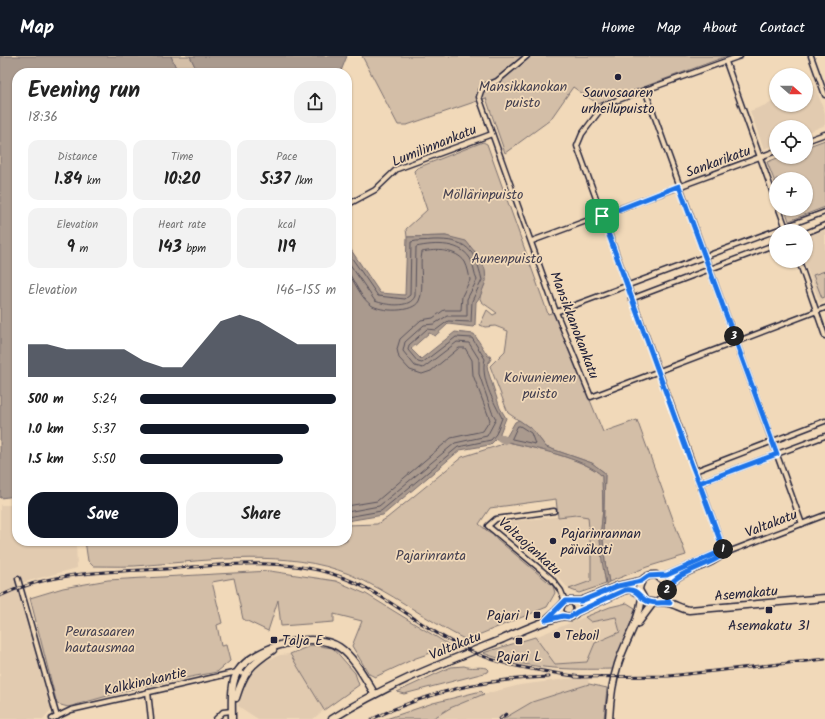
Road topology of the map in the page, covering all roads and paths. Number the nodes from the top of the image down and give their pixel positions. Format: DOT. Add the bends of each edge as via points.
graph roads {
  1 [pos="527,56"];
  2 [pos="740,56"];
  3 [pos="811,56"];
  4 [pos="726,62"];
  5 [pos="645,90"];
  6 [pos="825,95"];
  7 [pos="492,134"];
  8 [pos="825,134"];
  9 [pos="813,138"];
  10 [pos="769,154"];
  11 [pos="760,157"];
  12 [pos="769,182"];
  13 [pos="679,186"];
  14 [pos="352,202"];
  15 [pos="825,212"];
  16 [pos="602,216"];
  17 [pos="797,224"];
  18 [pos="825,225"];
  19 [pos="813,230"];
  20 [pos="769,235"];
  21 [pos="532,241"];
  22 [pos="769,247"];
  23 [pos="705,257"];
  24 [pos="801,268"];
  25 [pos="710,270"];
  26 [pos="627,286"];
  27 [pos="631,299"];
  28 [pos="825,308"];
  29 [pos="556,312"];
  30 [pos="816,312"];
  31 [pos="825,336"];
  32 [pos="736,342"];
  33 [pos="658,372"];
  34 [pos="825,421"];
  35 [pos="825,436"];
  36 [pos="772,442"];
  37 [pos="777,454"];
  38 [pos="694,471"];
  39 [pos="699,483"];
  40 [pos="554,511"];
  41 [pos="825,515"];
  42 [pos="802,524"];
  43 [pos="725,553"];
  44 [pos="660,576"];
  45 [pos="18,579"];
  46 [pos="641,581"];
  47 [pos="666,592"];
  48 [pos="641,596"];
  49 [pos="825,598"];
  50 [pos="565,601"];
  51 [pos="574,602"];
  52 [pos="656,602"];
  53 [pos="670,603"];
  54 [pos="561,606"];
  55 [pos="577,612"];
  56 [pos="563,616"];
  57 [pos="546,620"];
  58 [pos="633,630"];
  59 [pos="278,647"];
  60 [pos="237,672"];
  61 [pos="244,674"];
  62 [pos="148,692"];
  63 [pos="374,693"];
  64 [pos="232,711"];
  65 [pos="55,718"];
  66 [pos="152,719"];
  67 [pos="216,719"];
  68 [pos="232,719"];
  69 [pos="332,719"];
  70 [pos="609,719"];
  1 -- 7 [label="street, Mansikkanokankatu" via="506,75 485,86 481,91 480,97"];
  2 -- 4 [label="street"];
  3 -- 6 [label="street"];
  4 -- 5 [label="street"];
  4 -- 11 [label="street"];
  5 -- 13 [label="street"];
  5 -- 16 [label="street" via="604,105 582,134 577,146"];
  7 -- 14 [label="street, Lumilinnankatu" via="398,169 375,190"];
  7 -- 21 [label="street, Mansikkanokankatu"];
  8 -- 9 [label="street"];
  10 -- 11 [label="street, Sankarikatu"];
  11 -- 12 [label="street"];
  11 -- 13 [label="street, Sankarikatu"];
  13 -- 16 [label="street, Sankarikatu"];
  13 -- 23 [label="street"];
  15 -- 17 [label="street"];
  16 -- 21 [label="street, Sankarikatu"];
  16 -- 26 [label="street"];
  18 -- 19 [label="street"];
  20 -- 23 [label="street"];
  21 -- 29 [label="street, Mansikkanokankatu"];
  22 -- 25 [label="street"];
  23 -- 25 [label="street"];
  23 -- 26 [label="street"];
  24 -- 30 [label="street"];
  25 -- 27 [label="street"];
  25 -- 32 [label="street"];
  26 -- 27 [label="street"];
  26 -- 29 [label="street"];
  27 -- 33 [label="street"];
  28 -- 30 [label="street"];
  29 -- 33 [label="street, Mansikkanokankatu" via="591,397"];
  30 -- 31 [label="street"];
  30 -- 32 [label="street"];
  32 -- 33 [label="street"];
  32 -- 36 [label="street"];
  33 -- 38 [label="street"];
  34 -- 36 [label="street"];
  35 -- 37 [label="street"];
  36 -- 37 [label="street"];
  36 -- 38 [label="street"];
  37 -- 39 [label="street"];
  37 -- 42 [label="street"];
  38 -- 39 [label="street"];
  39 -- 43 [label="street"];
  40 -- 50 [label="street, Valtaojankatu" via="496,519 488,526 551,578 561,590"];
  41 -- 42 [label="street, Valtakatu"];
  42 -- 43 [label="street, Valtakatu"];
  43 -- 44 [label="street, Valtakatu" via="717,553"];
  43 -- 47 [label="street, Valtakatu" via="719,559 674,580"];
  44 -- 46 [label="main road" via="648,576"];
  44 -- 47 [label="main road" via="665,582"];
  45 -- 65 [label="street"];
  46 -- 48 [label="main road"];
  46 -- 51 [label="main road" via="618,586 597,596"];
  47 -- 52 [label="main road"];
  47 -- 53 [label="main road"];
  48 -- 52 [label="main road"];
  48 -- 55 [label="main road" via="631,589 625,590"];
  48 -- 58 [label="main road"];
  49 -- 53 [label="main road, Asemakatu" via="689,610"];
  50 -- 51 [label="main road"];
  50 -- 54 [label="main road"];
  51 -- 55 [label="main road"];
  52 -- 53 [label="main road, Asemakatu"];
  52 -- 58 [label="main road"];
  54 -- 56 [label="main road"];
  54 -- 57 [label="main road, Valtakatu"];
  55 -- 56 [label="main road" via="570,617"];
  56 -- 57 [label="main road, Valtakatu"];
  57 -- 63 [label="main road, Valtakatu"];
  58 -- 70 [label="main road" via="613,679"];
  59 -- 60 [label="main road" via="254,656"];
  59 -- 61 [label="main road" via="255,662"];
  59 -- 63 [label="main road" via="303,640 323,640 332,643 345,652"];
  60 -- 61 [label="street, Kalkkinokantie"];
  60 -- 62 [label="street, Kalkkinokantie"];
  60 -- 64 [label="main road"];
  61 -- 64 [label="main road"];
  62 -- 65 [label="street, Kalkkinokantie" via="71,710"];
  62 -- 66 [label="street"];
  63 -- 69 [label="main road, Valtakatu"];
  64 -- 67 [label="street" via="224,712"];
  64 -- 68 [label="main road"];
}
